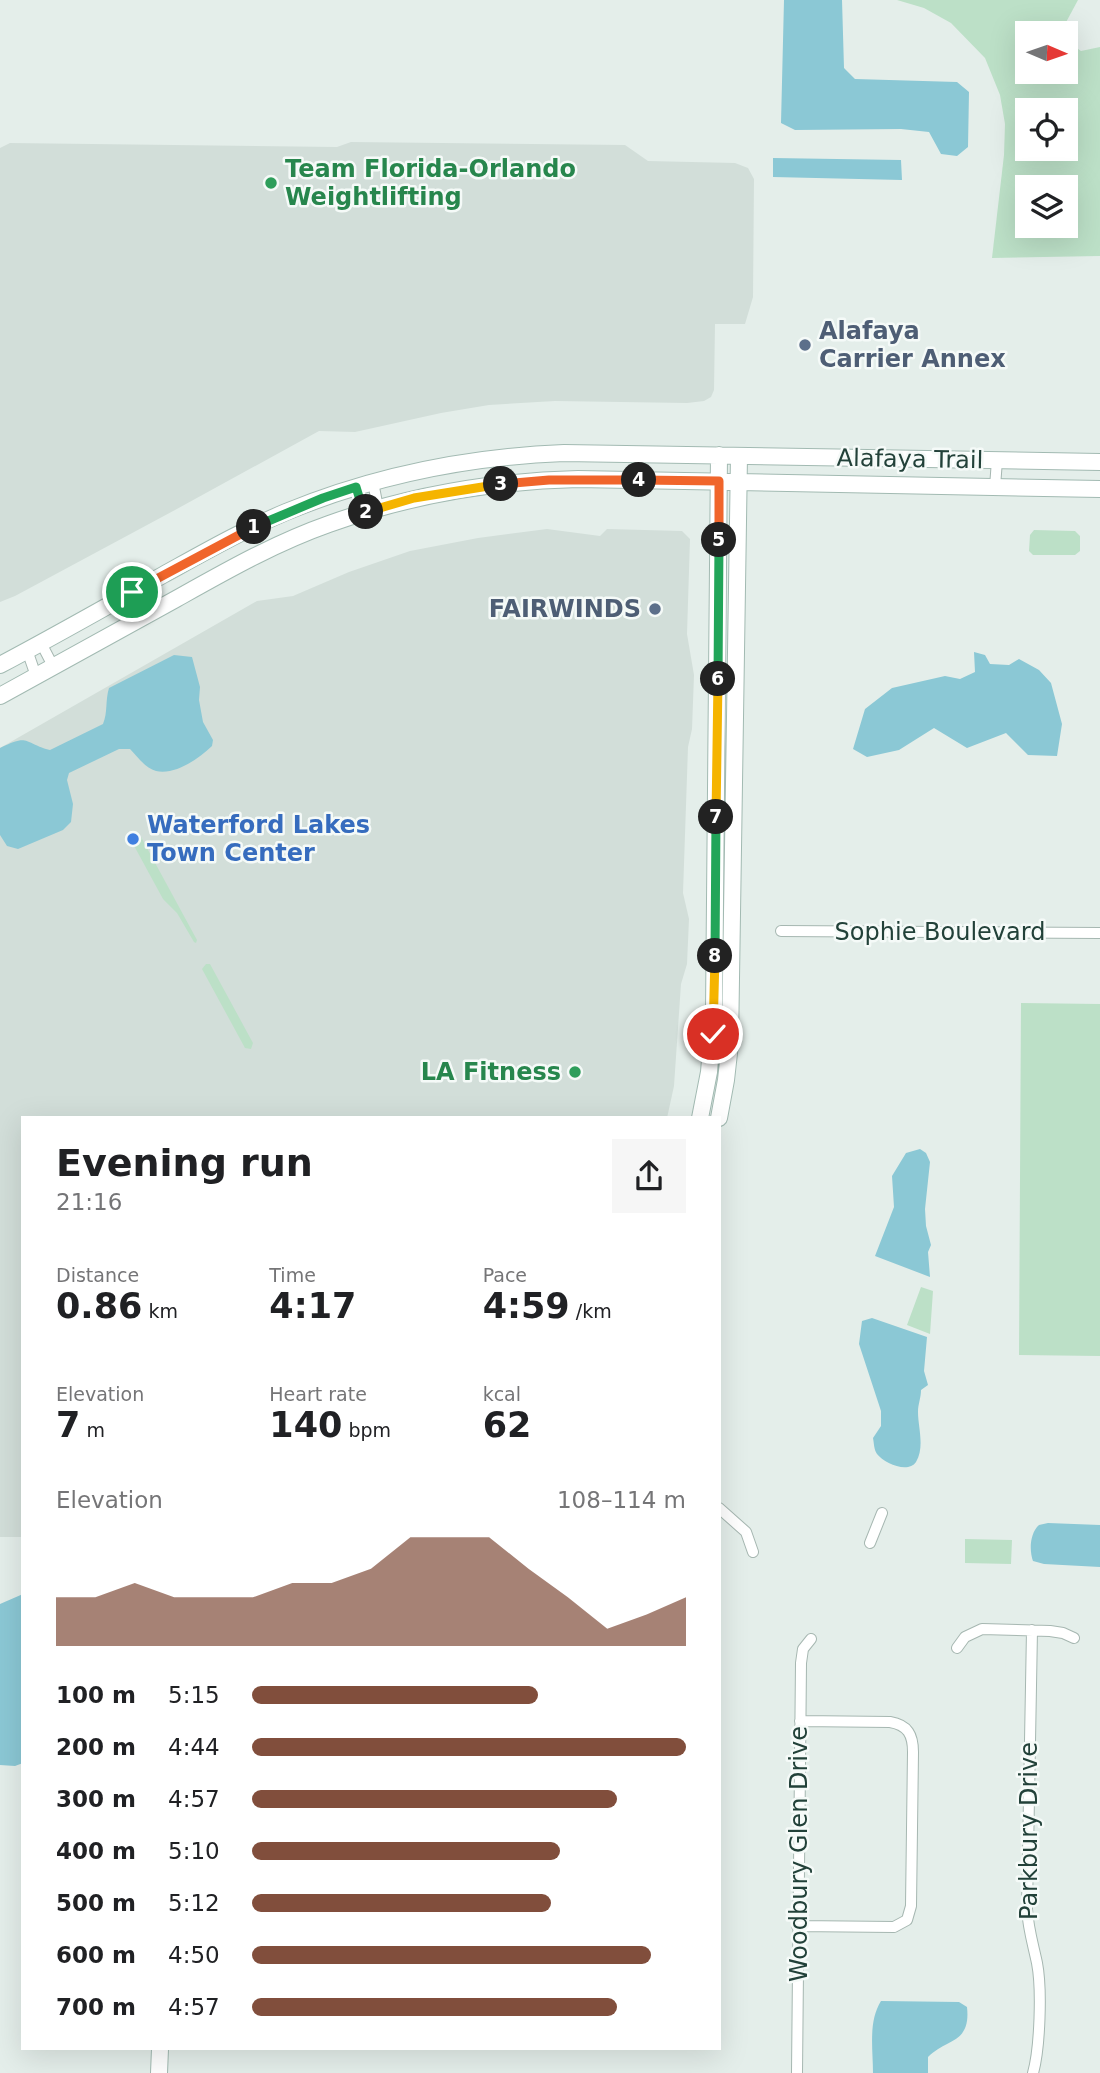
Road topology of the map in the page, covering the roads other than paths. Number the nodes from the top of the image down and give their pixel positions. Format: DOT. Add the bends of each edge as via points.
graph roads {
  1 [pos="719,455"];
  2 [pos="739,456"];
  3 [pos="997,460"];
  4 [pos="1100,462"];
  5 [pos="719,481"];
  6 [pos="373,482"];
  7 [pos="738,482"];
  8 [pos="356,487"];
  9 [pos="995,487"];
  10 [pos="1100,489"];
  11 [pos="371,510"];
  12 [pos="34,646"];
  13 [pos="718,652"];
  14 [pos="0,665"];
  15 [pos="53,666"];
  16 [pos="36,676"];
  17 [pos="0,696"];
  18 [pos="735,763"];
  19 [pos="781,931"];
  20 [pos="1100,933"];
  21 [pos="700,1116"];
  22 [pos="719,1116"];
  23 [pos="721,1510"];
  24 [pos="882,1513"];
  25 [pos="870,1543"];
  26 [pos="752,1552"];
  27 [pos="1032,1630"];
  28 [pos="1074,1638"];
  29 [pos="811,1639"];
  30 [pos="957,1648"];
  31 [pos="800,1721"];
  32 [pos="797,1926"];
  33 [pos="160,2050"];
  34 [pos="159,2073"];
  35 [pos="797,2073"];
  36 [pos="1033,2073"];
  1 -- 2 [label="main road, Alafaya Trail"];
  1 -- 5 [label="main road"];
  1 -- 6 [label="main road, Alafaya Trail" via="533,454 442,465"];
  2 -- 3 [label="main road, Alafaya Trail"];
  2 -- 7 [label="main road"];
  3 -- 4 [label="main road, Alafaya Trail"];
  3 -- 9 [label="street"];
  5 -- 7 [label="main road, Alafaya Trail"];
  5 -- 11 [label="main road, Alafaya Trail" via="516,482 445,492"];
  5 -- 13 [label="main road"];
  6 -- 8 [label="main road, Alafaya Trail"];
  6 -- 11 [label="street"];
  7 -- 9 [label="main road, Alafaya Trail"];
  7 -- 18 [label="main road"];
  8 -- 11 [label="street"];
  8 -- 12 [label="main road, Alafaya Trail" via="250,528"];
  9 -- 10 [label="main road, Alafaya Trail"];
  11 -- 15 [label="main road, Alafaya Trail" via="259,554"];
  12 -- 14 [label="main road, Alafaya Trail"];
  12 -- 15 [label="street"];
  12 -- 16 [label="street"];
  13 -- 18 [label="main road" via="729,673 727,748"];
  13 -- 21 [label="main road" via="714,1012"];
  15 -- 16 [label="main road, Alafaya Trail"];
  16 -- 17 [label="main road, Alafaya Trail"];
  18 -- 22 [label="main road" via="730,1044"];
  19 -- 20 [label="street, Sophie Boulevard"];
  23 -- 26 [label="street" via="746,1532"];
  24 -- 25 [label="street"];
  27 -- 28 [label="street" via="1056,1631"];
  27 -- 30 [label="street" via="976,1630"];
  27 -- 36 [label="street, Parkbury Drive" via="1027,1918 1038,1984"];
  29 -- 31 [label="street, Woodbury Glen Drive" via="802,1656"];
  31 -- 32 [label="street, Woodbury Glen Drive"];
  31 -- 32 [label="street" via="890,1722 910,1733 911,1906 907,1920 894,1927"];
  32 -- 35 [label="street, Woodbury Glen Drive"];
  33 -- 34 [label="main road"];
}
